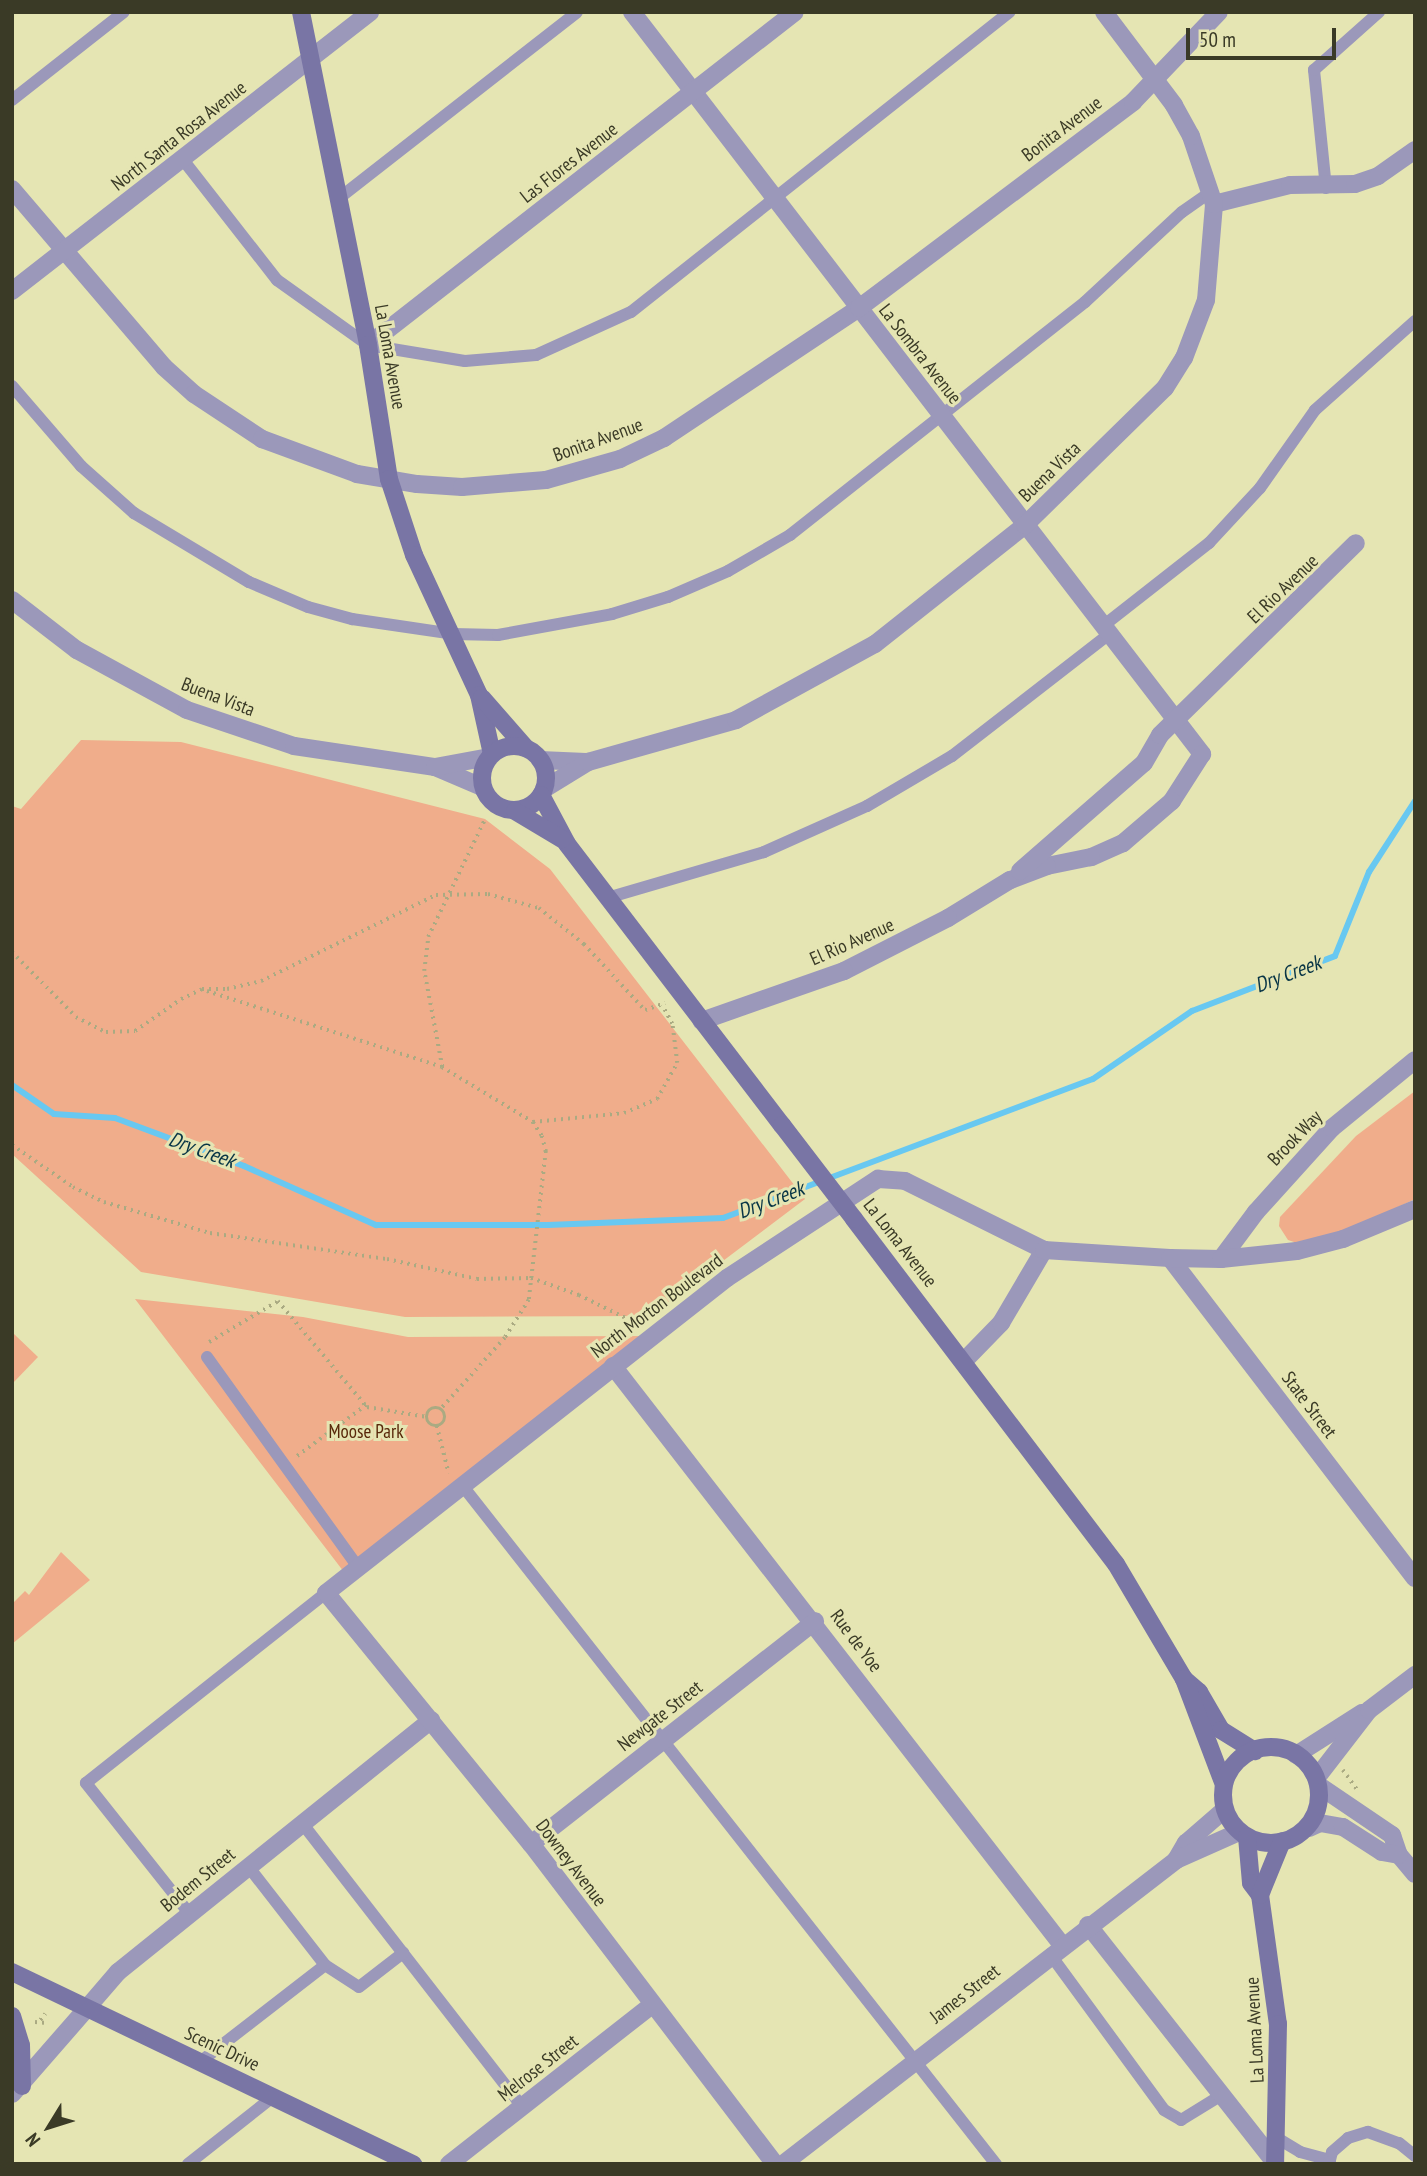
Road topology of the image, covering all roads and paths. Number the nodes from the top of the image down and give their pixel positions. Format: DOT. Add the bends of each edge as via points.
graph roads {
  1 [pos="124,12"];
  2 [pos="301,12"];
  3 [pos="370,12"];
  4 [pos="577,12"];
  5 [pos="632,12"];
  6 [pos="795,12"];
  7 [pos="1010,12"];
  8 [pos="1104,12"];
  9 [pos="1219,12"];
  10 [pos="1379,12"];
  11 [pos="311,59"];
  12 [pos="1154,77"];
  13 [pos="694,92"];
  14 [pos="12,100"];
  15 [pos="1415,150"];
  16 [pos="184,161"];
  17 [pos="1326,188"];
  18 [pos="12,189"];
  19 [pos="1212,198"];
  20 [pos="338,199"];
  21 [pos="775,199"];
  22 [pos="66,248"];
  23 [pos="12,291"];
  24 [pos="859,308"];
  25 [pos="1415,321"];
  26 [pos="368,345"];
  27 [pos="12,386"];
  28 [pos="943,417"];
  29 [pos="389,479"];
  30 [pos="1025,525"];
  31 [pos="1356,543"];
  32 [pos="12,600"];
  33 [pos="1106,630"];
  34 [pos="453,634"];
  35 [pos="479,695"];
  36 [pos="1176,721"];
  37 [pos="533,754"];
  38 [pos="490,756"];
  39 [pos="588,762"];
  40 [pos="435,767"];
  41 [pos="482,787"];
  42 [pos="542,792"];
  43 [pos="515,811"];
  44 [pos="485,819"];
  45 [pos="567,844"];
  46 [pos="1010,880"];
  47 [pos="446,894"];
  48 [pos="607,898"];
  49 [pos="12,951"];
  50 [pos="202,989"];
  51 [pos="701,1021"];
  52 [pos="1415,1060"];
  53 [pos="442,1067"];
  54 [pos="533,1122"];
  55 [pos="12,1145"];
  56 [pos="1415,1209"];
  57 [pos="1044,1250"];
  58 [pos="1170,1258"];
  59 [pos="1221,1259"];
  60 [pos="531,1279"];
  61 [pos="656,1333"];
  62 [pos="207,1357"];
  63 [pos="965,1360"];
  64 [pos="613,1366"];
  65 [pos="366,1405"];
  66 [pos="442,1409"];
  67 [pos="427,1417"];
  68 [pos="437,1426"];
  69 [pos="285,1465"];
  70 [pos="457,1489"];
  71 [pos="358,1567"];
  72 [pos="1415,1578"];
  73 [pos="326,1593"];
  74 [pos="815,1621"];
  75 [pos="1415,1675"];
  76 [pos="1184,1679"];
  77 [pos="1369,1710"];
  78 [pos="430,1720"];
  79 [pos="664,1739"];
  80 [pos="1255,1751"];
  81 [pos="1296,1755"];
  82 [pos="1340,1766"];
  83 [pos="1223,1782"];
  84 [pos="1320,1782"];
  85 [pos="1352,1800"];
  86 [pos="1224,1810"];
  87 [pos="302,1823"];
  88 [pos="1308,1828"];
  89 [pos="1243,1834"];
  90 [pos="1282,1842"];
  91 [pos="531,1843"];
  92 [pos="1399,1855"];
  93 [pos="1176,1860"];
  94 [pos="248,1866"];
  95 [pos="1415,1874"];
  96 [pos="1260,1895"];
  97 [pos="190,1913"];
  98 [pos="1088,1925"];
  99 [pos="1056,1949"];
  100 [pos="403,1953"];
  101 [pos="325,1965"];
  102 [pos="12,1972"];
  103 [pos="652,2005"];
  104 [pos="87,2008"];
  105 [pos="45,2014"];
  106 [pos="12,2016"];
  107 [pos="40,2020"];
  108 [pos="35,2022"];
  109 [pos="47,2023"];
  110 [pos="916,2059"];
  111 [pos="200,2062"];
  112 [pos="17,2090"];
  113 [pos="274,2096"];
  114 [pos="1220,2096"];
  115 [pos="522,2107"];
  116 [pos="1277,2138"];
  117 [pos="1415,2156"];
  118 [pos="1330,2162"];
  119 [pos="188,2164"];
  120 [pos="413,2164"];
  121 [pos="449,2164"];
  122 [pos="775,2164"];
  123 [pos="783,2164"];
  124 [pos="996,2164"];
  125 [pos="1276,2164"];
  1 -- 14 [label="lane"];
  2 -- 11 [label="main road, La Loma Avenue"];
  3 -- 11 [label="street, North Santa Rosa Avenue"];
  4 -- 20 [label="lane"];
  5 -- 13 [label="street, La Sombra Avenue"];
  6 -- 13 [label="street, Las Flores Avenue"];
  7 -- 21 [label="lane"];
  8 -- 12 [label="street, Buena Vista"];
  9 -- 12 [label="street, Bonita Avenue"];
  10 -- 17 [label="lane" via="1314,70"];
  11 -- 16 [label="street, North Santa Rosa Avenue"];
  11 -- 20 [label="main road, La Loma Avenue"];
  12 -- 19 [label="street, Buena Vista" via="1191,136"];
  12 -- 24 [label="street, Bonita Avenue" via="1133,102"];
  13 -- 21 [label="street, La Sombra Avenue"];
  13 -- 26 [label="street, Las Flores Avenue"];
  15 -- 17 [label="street" via="1378,176"];
  16 -- 22 [label="street, North Santa Rosa Avenue"];
  16 -- 26 [label="lane" via="277,280"];
  17 -- 19 [label="street" via="1290,185"];
  18 -- 22 [label="street, Bonita Avenue"];
  19 -- 28 [label="lane"];
  19 -- 30 [label="street, Buena Vista" via="1206,300 1184,358 1142,415"];
  20 -- 26 [label="main road, La Loma Avenue"];
  21 -- 24 [label="street, La Sombra Avenue"];
  21 -- 26 [label="lane" via="631,312 536,355 465,361"];
  22 -- 23 [label="street, North Santa Rosa Avenue"];
  22 -- 29 [label="street, Bonita Avenue" via="164,367 227,418 305,459"];
  24 -- 28 [label="street, La Sombra Avenue"];
  24 -- 29 [label="street, Bonita Avenue" via="664,438 620,459 546,480 497,486"];
  25 -- 33 [label="lane" via="1315,410 1253,497 1209,544"];
  26 -- 29 [label="main road, La Loma Avenue"];
  27 -- 34 [label="lane" via="81,466 134,513 186,548 308,607"];
  28 -- 30 [label="street, La Sombra Avenue"];
  28 -- 34 [label="lane" via="790,534 728,571 612,614 498,635"];
  29 -- 34 [label="main road, La Loma Avenue" via="414,555"];
  30 -- 33 [label="street, La Sombra Avenue"];
  30 -- 39 [label="street, Buena Vista" via="875,644 832,670 736,720"];
  31 -- 36 [label="street, El Rio Avenue"];
  32 -- 40 [label="street, Buena Vista" via="77,650 128,681 198,714 294,746"];
  33 -- 36 [label="street, La Sombra Avenue"];
  33 -- 48 [label="lane" via="952,756 867,806 764,852"];
  34 -- 35 [label="main road, La Loma Avenue"];
  35 -- 37 [label="main road, La Loma Avenue"];
  35 -- 38 [label="main road, La Loma Avenue"];
  36 -- 46 [label="street, El Rio Avenue" via="1160,735 1144,763 1103,803"];
  36 -- 46 [label="street, El Rio Avenue" via="1202,754 1172,802 1150,824 1091,857"];
  37 -- 38 [label="main road" via="506,747"];
  37 -- 39 [label="street, Buena Vista"];
  37 -- 42 [label="main road" via="546,772"];
  38 -- 40 [label="street, Buena Vista"];
  38 -- 41 [label="main road"];
  39 -- 42 [label="street, Buena Vista"];
  40 -- 41 [label="street, Buena Vista"];
  41 -- 43 [label="main road" via="494,804"];
  42 -- 43 [label="main road" via="526,808"];
  42 -- 45 [label="main road, La Loma Avenue"];
  43 -- 45 [label="main road, La Loma Avenue"];
  44 -- 47 [label="path"];
  45 -- 48 [label="main road, La Loma Avenue"];
  46 -- 51 [label="street, El Rio Avenue" via="948,919 844,971"];
  47 -- 50 [label="path" via="413,905 261,981"];
  47 -- 53 [label="path" via="428,937 424,971"];
  47 -- 54 [label="path" via="488,894 539,908 584,944 645,1010 663,1004 672,1024 677,1063 657,1099 624,1113"];
  48 -- 51 [label="main road, La Loma Avenue"];
  49 -- 50 [label="path" via="76,1017 106,1032 135,1031"];
  50 -- 53 [label="path"];
  51 -- 63 [label="main road, La Loma Avenue, bridge"];
  52 -- 59 [label="street, Brook Way" via="1324,1136"];
  53 -- 54 [label="path"];
  54 -- 60 [label="path" via="546,1152"];
  55 -- 60 [label="path" via="73,1187 104,1202 210,1233 387,1259 477,1279"];
  56 -- 59 [label="street, North Morton Boulevard" via="1332,1242"];
  57 -- 58 [label="street, North Morton Boulevard"];
  57 -- 61 [label="street, North Morton Boulevard" via="905,1181 878,1179 727,1278"];
  57 -- 63 [label="street" via="1001,1323"];
  58 -- 59 [label="street, North Morton Boulevard"];
  58 -- 72 [label="street, State Street"];
  60 -- 61 [label="path" via="579,1295"];
  60 -- 66 [label="path" via="529,1300 505,1338"];
  61 -- 64 [label="street, North Morton Boulevard"];
  62 -- 65 [label="path" via="208,1343 215,1334 278,1301"];
  62 -- 69 [label="lane"];
  63 -- 76 [label="main road, La Loma Avenue" via="1116,1564"];
  64 -- 70 [label="street, North Morton Boulevard"];
  64 -- 74 [label="street, Rue de Yoe"];
  65 -- 67 [label="path" via="390,1414"];
  65 -- 69 [label="path"];
  66 -- 67 [label="path" via="432,1409"];
  66 -- 68 [label="path" via="444,1419"];
  67 -- 68 [label="path"];
  68 -- 70 [label="path"];
  69 -- 71 [label="lane"];
  70 -- 71 [label="street, North Morton Boulevard"];
  70 -- 79 [label="lane"];
  71 -- 73 [label="street, North Morton Boulevard"];
  73 -- 78 [label="street, Downey Avenue"];
  73 -- 97 [label="lane" via="86,1783"];
  74 -- 79 [label="street, Newgate Street"];
  74 -- 99 [label="street, Rue de Yoe"];
  75 -- 77 [label="street"];
  76 -- 80 [label="main road, La Loma Avenue" via="1199,1692 1221,1730"];
  76 -- 83 [label="main road, La Loma Avenue"];
  77 -- 81 [label="street"];
  77 -- 84 [label="street"];
  78 -- 87 [label="street, Bodem Street"];
  78 -- 91 [label="street, Downey Avenue"];
  79 -- 91 [label="street, Newgate Street"];
  79 -- 110 [label="lane"];
  80 -- 81 [label="main road"];
  80 -- 83 [label="main road" via="1234,1761"];
  81 -- 84 [label="main road"];
  82 -- 85 [label="path" via="1357,1787"];
  83 -- 86 [label="main road"];
  84 -- 88 [label="main road" via="1322,1802"];
  84 -- 92 [label="street" via="1392,1835"];
  86 -- 89 [label="main road"];
  86 -- 93 [label="street, James Street" via="1185,1843"];
  87 -- 94 [label="street, Bodem Street"];
  87 -- 100 [label="lane"];
  88 -- 90 [label="main road"];
  88 -- 92 [label="street" via="1320,1823 1343,1827 1382,1852"];
  89 -- 90 [label="main road"];
  89 -- 93 [label="street, James Street"];
  89 -- 96 [label="main road, La Loma Avenue" via="1251,1883"];
  90 -- 96 [label="main road, La Loma Avenue" via="1270,1860"];
  91 -- 103 [label="street, Downey Avenue"];
  92 -- 95 [label="street"];
  93 -- 98 [label="street, James Street"];
  94 -- 97 [label="street, Bodem Street"];
  94 -- 101 [label="lane"];
  96 -- 116 [label="main road, La Loma Avenue" via="1278,2024"];
  97 -- 104 [label="street, Bodem Street" via="118,1972"];
  98 -- 99 [label="street, James Street"];
  98 -- 114 [label="street"];
  99 -- 110 [label="street, James Street"];
  99 -- 114 [label="lane" via="1164,2110 1181,2120"];
  100 -- 101 [label="lane" via="359,1987"];
  100 -- 115 [label="lane"];
  101 -- 111 [label="lane"];
  102 -- 104 [label="main road, Scenic Drive"];
  103 -- 115 [label="street, Melrose Street"];
  103 -- 122 [label="street, Downey Avenue"];
  104 -- 111 [label="main road, Scenic Drive"];
  104 -- 112 [label="street, Bodem Street"];
  105 -- 107 [label="path"];
  106 -- 112 [label="main road" via="21,2045"];
  107 -- 108 [label="path"];
  107 -- 109 [label="path"];
  110 -- 123 [label="street, James Street"];
  110 -- 124 [label="lane"];
  111 -- 113 [label="main road, Scenic Drive"];
  113 -- 119 [label="lane"];
  113 -- 120 [label="main road, Scenic Drive"];
  114 -- 125 [label="street"];
  115 -- 121 [label="street, Melrose Street"];
  116 -- 118 [label="lane"];
  116 -- 125 [label="main road, La Loma Avenue"];
  117 -- 118 [label="lane" via="1399,2143 1368,2132 1348,2138 1332,2151"];
}
